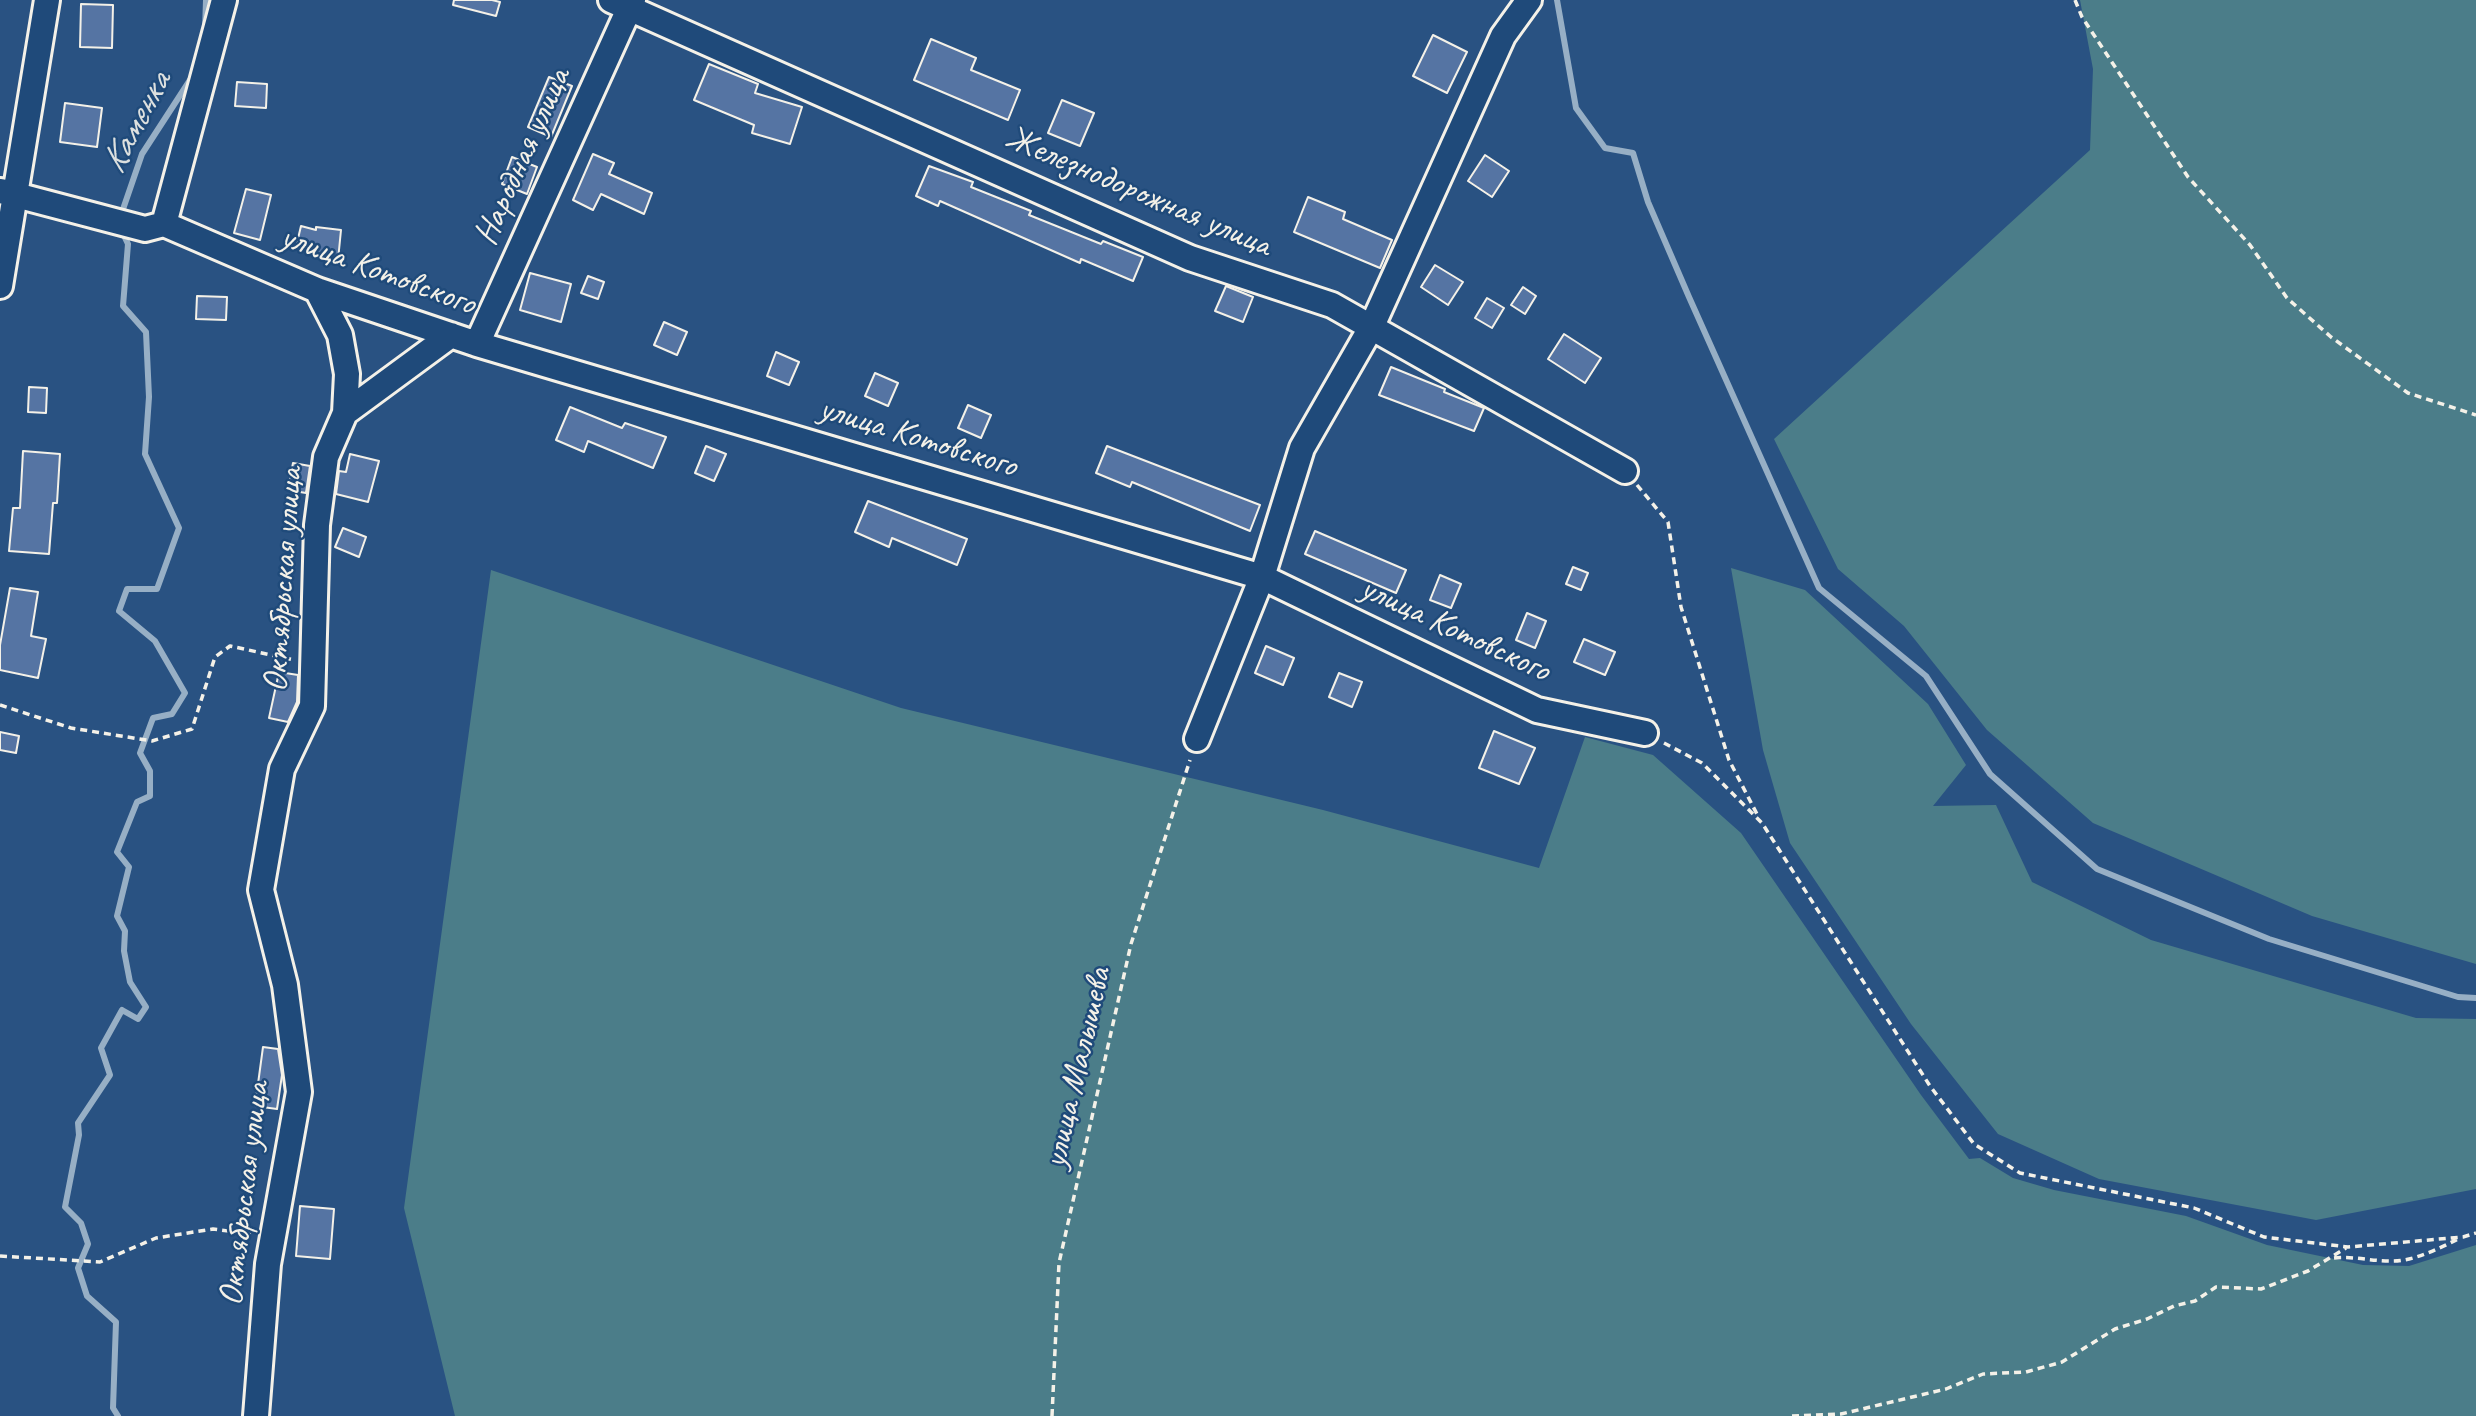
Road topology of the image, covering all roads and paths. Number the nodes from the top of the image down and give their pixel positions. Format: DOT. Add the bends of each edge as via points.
graph roads {
  1 [pos="47,0"];
  2 [pos="224,0"];
  3 [pos="1529,0"];
  4 [pos="2075,0"];
  5 [pos="625,2"];
  6 [pos="7,192"];
  7 [pos="164,224"];
  8 [pos="0,286"];
  9 [pos="317,290"];
  10 [pos="1372,326"];
  11 [pos="451,335"];
  12 [pos="477,344"];
  13 [pos="345,413"];
  14 [pos="2476,415"];
  15 [pos="1625,471"];
  16 [pos="1262,577"];
  17 [pos="313,664"];
  18 [pos="0,705"];
  19 [pos="1645,733"];
  20 [pos="1197,738"];
  21 [pos="1762,823"];
  22 [pos="2476,1232"];
  23 [pos="273,1237"];
  24 [pos="2463,1237"];
  25 [pos="2348,1247"];
  26 [pos="0,1256"];
  27 [pos="2330,1258"];
  28 [pos="256,1416"];
  29 [pos="1052,1416"];
  30 [pos="1792,1416"];
  1 -- 6 [label="street"];
  2 -- 7 [label="street"];
  3 -- 10 [label="street" via="1503,36"];
  4 -- 14 [label="path" via="2188,177 2250,246 2287,298 2331,337 2408,393"];
  5 -- 10 [label="street, Железнодорожная улица" via="1190,258 1332,305"];
  5 -- 12 [label="street, Народная улица"];
  6 -- 7 [label="street" via="145,229"];
  6 -- 8 [label="street"];
  7 -- 9 [label="street, улица Котовского"];
  9 -- 11 [label="street, улица Котовского"];
  9 -- 13 [label="street, Октябрьская улица" via="341,335 347,374"];
  10 -- 15 [label="street, Железнодорожная улица"];
  10 -- 16 [label="street" via="1302,448"];
  11 -- 12 [label="street, улица Котовского"];
  11 -- 13 [label="street"];
  12 -- 16 [label="street, улица Котовского"];
  13 -- 17 [label="street, Октябрьская улица" via="326,457 317,525"];
  15 -- 21 [label="path" via="1668,522 1681,607 1728,760"];
  16 -- 19 [label="street, улица Котовского" via="1536,710"];
  16 -- 20 [label="street"];
  17 -- 18 [label="path" via="230,646 215,657 192,729 152,741 71,728"];
  17 -- 23 [label="street, Октябрьская улица" via="312,706 282,769 261,890 285,985 299,1092"];
  19 -- 21 [label="path" via="1702,763"];
  20 -- 29 [label="path, улица Малышева" via="1131,944 1059,1263"];
  21 -- 25 [label="path" via="1930,1086 1974,1144 2020,1173 2194,1208 2264,1237"];
  22 -- 24 [label="path"];
  23 -- 26 [label="path" via="213,1229 156,1238 100,1262"];
  23 -- 28 [label="street, Октябрьская улица"];
  24 -- 25 [label="path"];
  24 -- 27 [label="path" via="2392,1262"];
  25 -- 27 [label="path"];
  27 -- 30 [label="path" via="2261,1289 2216,1287 2195,1301 2115,1329 2062,1362 2026,1372 1983,1374 1946,1389 1841,1414"];
}
